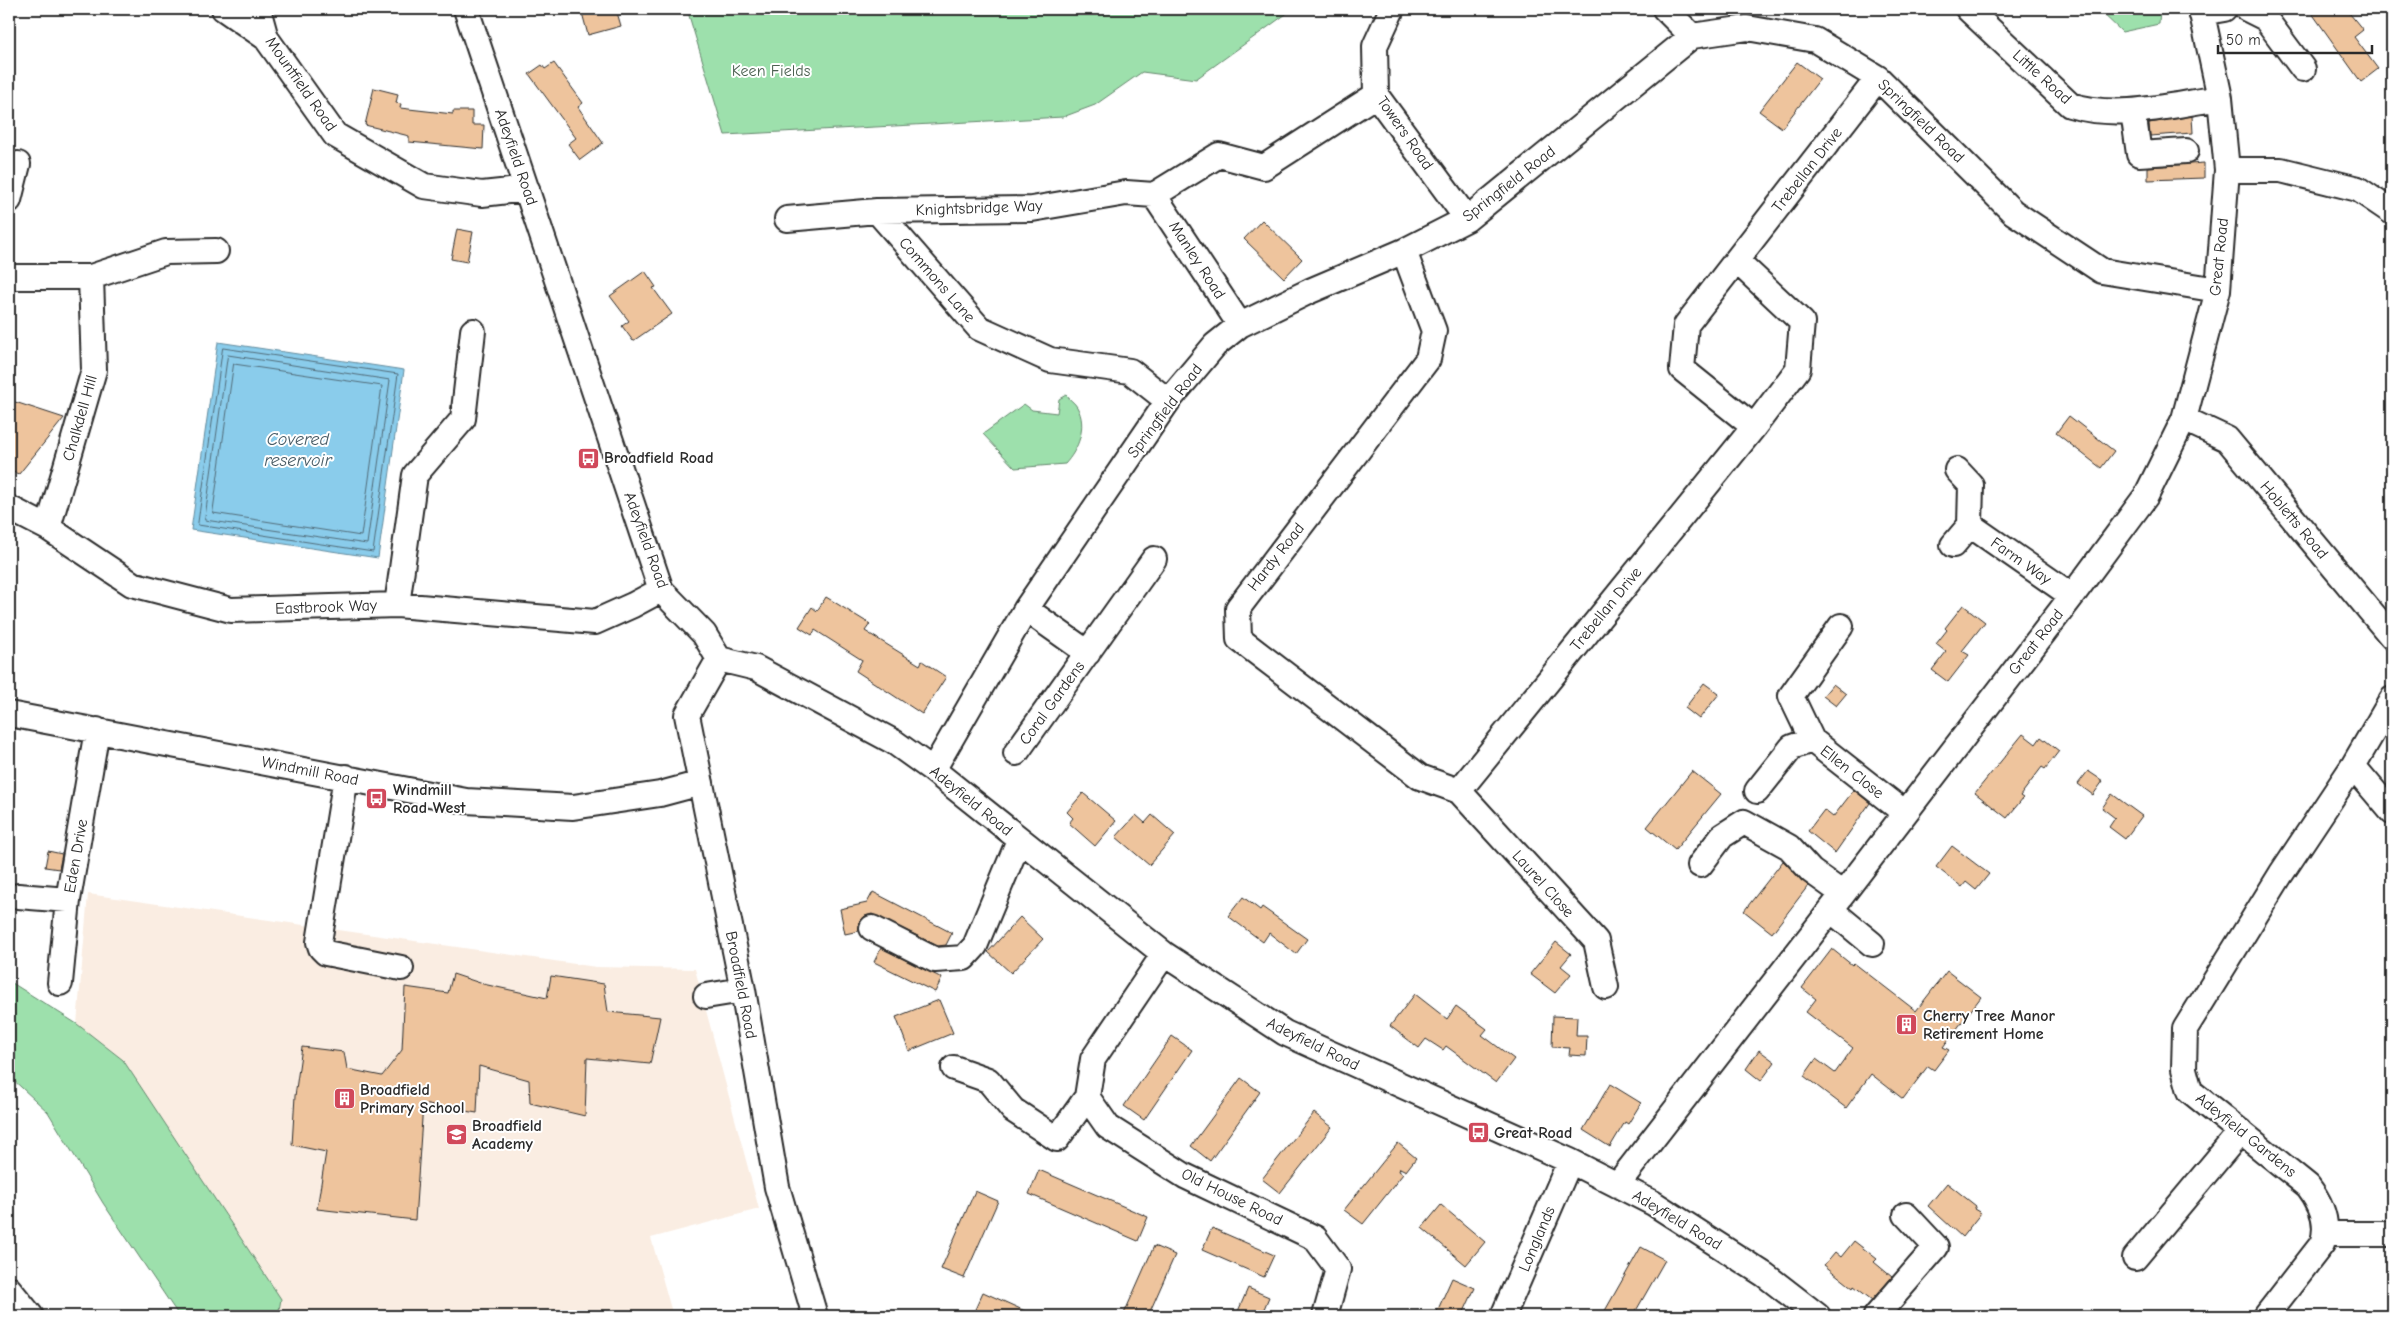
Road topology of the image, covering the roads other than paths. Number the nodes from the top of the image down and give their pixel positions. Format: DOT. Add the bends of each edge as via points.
graph roads {
  1 [pos="224,9"];
  2 [pos="258,9"];
  3 [pos="466,9"];
  4 [pos="1392,9"];
  5 [pos="1665,9"];
  6 [pos="1968,9"];
  7 [pos="2247,9"];
  8 [pos="2209,10"];
  9 [pos="1692,36"];
  10 [pos="266,38"];
  11 [pos="2303,69"];
  12 [pos="1878,78"];
  13 [pos="1376,95"];
  14 [pos="2220,98"];
  15 [pos="2133,111"];
  16 [pos="2186,151"];
  17 [pos="18,164"];
  18 [pos="2228,170"];
  19 [pos="527,189"];
  20 [pos="1154,196"];
  21 [pos="9,200"];
  22 [pos="877,211"];
  23 [pos="2392,212"];
  24 [pos="1467,219"];
  25 [pos="787,220"];
  26 [pos="216,251"];
  27 [pos="1404,251"];
  28 [pos="1736,261"];
  29 [pos="9,277"];
  30 [pos="92,277"];
  31 [pos="2218,290"];
  32 [pos="1240,325"];
  33 [pos="473,331"];
  34 [pos="1168,401"];
  35 [pos="2184,419"];
  36 [pos="1754,428"];
  37 [pos="1957,470"];
  38 [pos="9,508"];
  39 [pos="1970,525"];
  40 [pos="48,528"];
  41 [pos="1954,545"];
  42 [pos="1154,559"];
  43 [pos="661,590"];
  44 [pos="2072,596"];
  45 [pos="397,605"];
  46 [pos="1026,609"];
  47 [pos="1841,626"];
  48 [pos="2392,637"];
  49 [pos="1088,653"];
  50 [pos="719,659"];
  51 [pos="2392,699"];
  52 [pos="9,714"];
  53 [pos="97,730"];
  54 [pos="1812,740"];
  55 [pos="1016,753"];
  56 [pos="2353,766"];
  57 [pos="932,770"];
  58 [pos="346,777"];
  59 [pos="701,783"];
  60 [pos="1459,791"];
  61 [pos="1757,791"];
  62 [pos="2392,812"];
  63 [pos="1904,813"];
  64 [pos="1020,840"];
  65 [pos="1700,865"];
  66 [pos="18,896"];
  67 [pos="68,900"];
  68 [pos="1837,902"];
  69 [pos="872,928"];
  70 [pos="1872,944"];
  71 [pos="1164,954"];
  72 [pos="401,968"];
  73 [pos="60,983"];
  74 [pos="1606,987"];
  75 [pos="743,990"];
  76 [pos="706,996"];
  77 [pos="954,1068"];
  78 [pos="1087,1097"];
  79 [pos="2241,1131"];
  80 [pos="1570,1161"];
  81 [pos="1618,1185"];
  82 [pos="1906,1215"];
  83 [pos="2326,1234"];
  84 [pos="2392,1234"];
  85 [pos="2135,1258"];
  86 [pos="9,1289"];
  87 [pos="1511,1314"];
  88 [pos="31,1316"];
  89 [pos="815,1316"];
  90 [pos="1325,1316"];
  91 [pos="1818,1316"];
  92 [pos="1876,1316"];
  93 [pos="2266,1316"];
  1 -- 10 [label="street"];
  2 -- 10 [label="street, Mountfield Road"];
  3 -- 19 [label="street, Adeyfield Road"];
  4 -- 13 [label="street, Towers Road" via="1375,46"];
  5 -- 9 [label="street"];
  6 -- 15 [label="street, Little Road" via="2070,105 2090,112"];
  7 -- 11 [label="street" via="2265,18"];
  8 -- 14 [label="street, Great Road"];
  9 -- 12 [label="street, Springfield Road" via="1747,28 1815,40"];
  9 -- 24 [label="street, Springfield Road"];
  10 -- 19 [label="street, Mountfield Road" via="335,135 424,186 482,194"];
  12 -- 28 [label="street, Trebellan Drive"];
  12 -- 31 [label="street, Springfield Road" via="2014,212 2102,271"];
  13 -- 20 [label="street" via="1264,167 1219,155"];
  13 -- 24 [label="street, Towers Road"];
  14 -- 15 [label="street, Little Road"];
  14 -- 18 [label="street, Great Road"];
  15 -- 16 [label="street" via="2139,154"];
  17 -- 21 [label="street"];
  18 -- 23 [label="street" via="2281,170 2358,189"];
  18 -- 31 [label="street, Great Road"];
  19 -- 43 [label="street, Adeyfield Road"];
  20 -- 22 [label="street, Knightsbridge Way" via="1126,193 1032,210"];
  20 -- 32 [label="street, Manley Road"];
  22 -- 25 [label="street, Knightsbridge Way"];
  22 -- 34 [label="street, Commons Lane" via="979,328 1050,360 1130,371"];
  24 -- 27 [label="street, Springfield Road"];
  26 -- 30 [label="street" via="166,252"];
  27 -- 32 [label="street, Springfield Road"];
  27 -- 60 [label="street, Hardy Road" via="1434,331 1428,360 1238,608 1239,639 1420,777"];
  28 -- 36 [label="street, Trebellan Drive" via="1802,322 1798,370"];
  28 -- 36 [label="street, Trebellan Drive" via="1686,324 1682,369"];
  29 -- 30 [label="street"];
  30 -- 40 [label="street, Chalkdell Hill" via="94,370"];
  31 -- 35 [label="street, Great Road"];
  32 -- 34 [label="street, Springfield Road" via="1215,345"];
  33 -- 45 [label="street" via="463,419 415,475"];
  34 -- 46 [label="street, Springfield Road"];
  35 -- 44 [label="street, Great Road" via="2146,496"];
  35 -- 48 [label="street, Hobletts Road" via="2227,439"];
  36 -- 60 [label="street, Trebellan Drive"];
  37 -- 39 [label="street" via="1971,485"];
  38 -- 40 [label="street, Eastbrook Way"];
  39 -- 41 [label="street"];
  39 -- 44 [label="street, Farm Way"];
  40 -- 45 [label="street, Eastbrook Way" via="132,584 231,610"];
  42 -- 49 [label="street, Coral Gardens"];
  43 -- 45 [label="street, Eastbrook Way" via="595,622"];
  43 -- 50 [label="street, Adeyfield Road" via="704,634"];
  44 -- 63 [label="street, Great Road"];
  46 -- 49 [label="street, Coral Gardens"];
  46 -- 57 [label="street, Springfield Road"];
  47 -- 54 [label="street, Ellen Close" via="1791,696"];
  49 -- 55 [label="street, Coral Gardens"];
  50 -- 57 [label="street, Adeyfield Road" via="756,668 894,742"];
  50 -- 59 [label="street, Broadfield Road" via="687,715"];
  51 -- 56 [label="street"];
  52 -- 53 [label="street, Windmill Road"];
  53 -- 58 [label="street, Windmill Road"];
  53 -- 67 [label="street, Eden Drive"];
  54 -- 61 [label="street" via="1792,747"];
  54 -- 63 [label="street, Ellen Close"];
  56 -- 62 [label="street"];
  56 -- 79 [label="street, Adeyfield Gardens" via="2281,874 2185,1029 2184,1069 2190,1091"];
  57 -- 64 [label="street, Adeyfield Road"];
  58 -- 59 [label="street, Windmill Road" via="466,801 573,807 660,794"];
  58 -- 72 [label="street" via="319,942 326,953"];
  59 -- 75 [label="street, Broadfield Road"];
  60 -- 74 [label="street, Laurel Close" via="1596,941"];
  63 -- 68 [label="street, Great Road"];
  64 -- 69 [label="street" via="975,946 964,958 935,960"];
  64 -- 71 [label="street, Adeyfield Road"];
  65 -- 68 [label="street" via="1722,836 1744,822 1789,848"];
  66 -- 67 [label="street"];
  67 -- 73 [label="street, Eden Drive"];
  68 -- 70 [label="street"];
  68 -- 81 [label="street, Great Road"];
  71 -- 78 [label="street" via="1093,1059"];
  71 -- 80 [label="street, Adeyfield Road" via="1285,1033"];
  75 -- 76 [label="street"];
  75 -- 89 [label="street, Broadfield Road" via="777,1187"];
  77 -- 78 [label="street" via="988,1080 1013,1110 1056,1139"];
  78 -- 90 [label="street, Old House Road" via="1108,1127 1185,1176 1315,1238 1338,1269"];
  79 -- 83 [label="street, Adeyfield Gardens" via="2308,1186 2320,1202"];
  79 -- 85 [label="street"];
  80 -- 81 [label="street, Adeyfield Road"];
  80 -- 87 [label="street, Longlands"];
  81 -- 91 [label="street, Adeyfield Road" via="1653,1203 1765,1275"];
  82 -- 92 [label="street" via="1936,1247"];
  83 -- 84 [label="street"];
  83 -- 93 [label="street" via="2322,1244"];
  86 -- 88 [label="street"];
}
